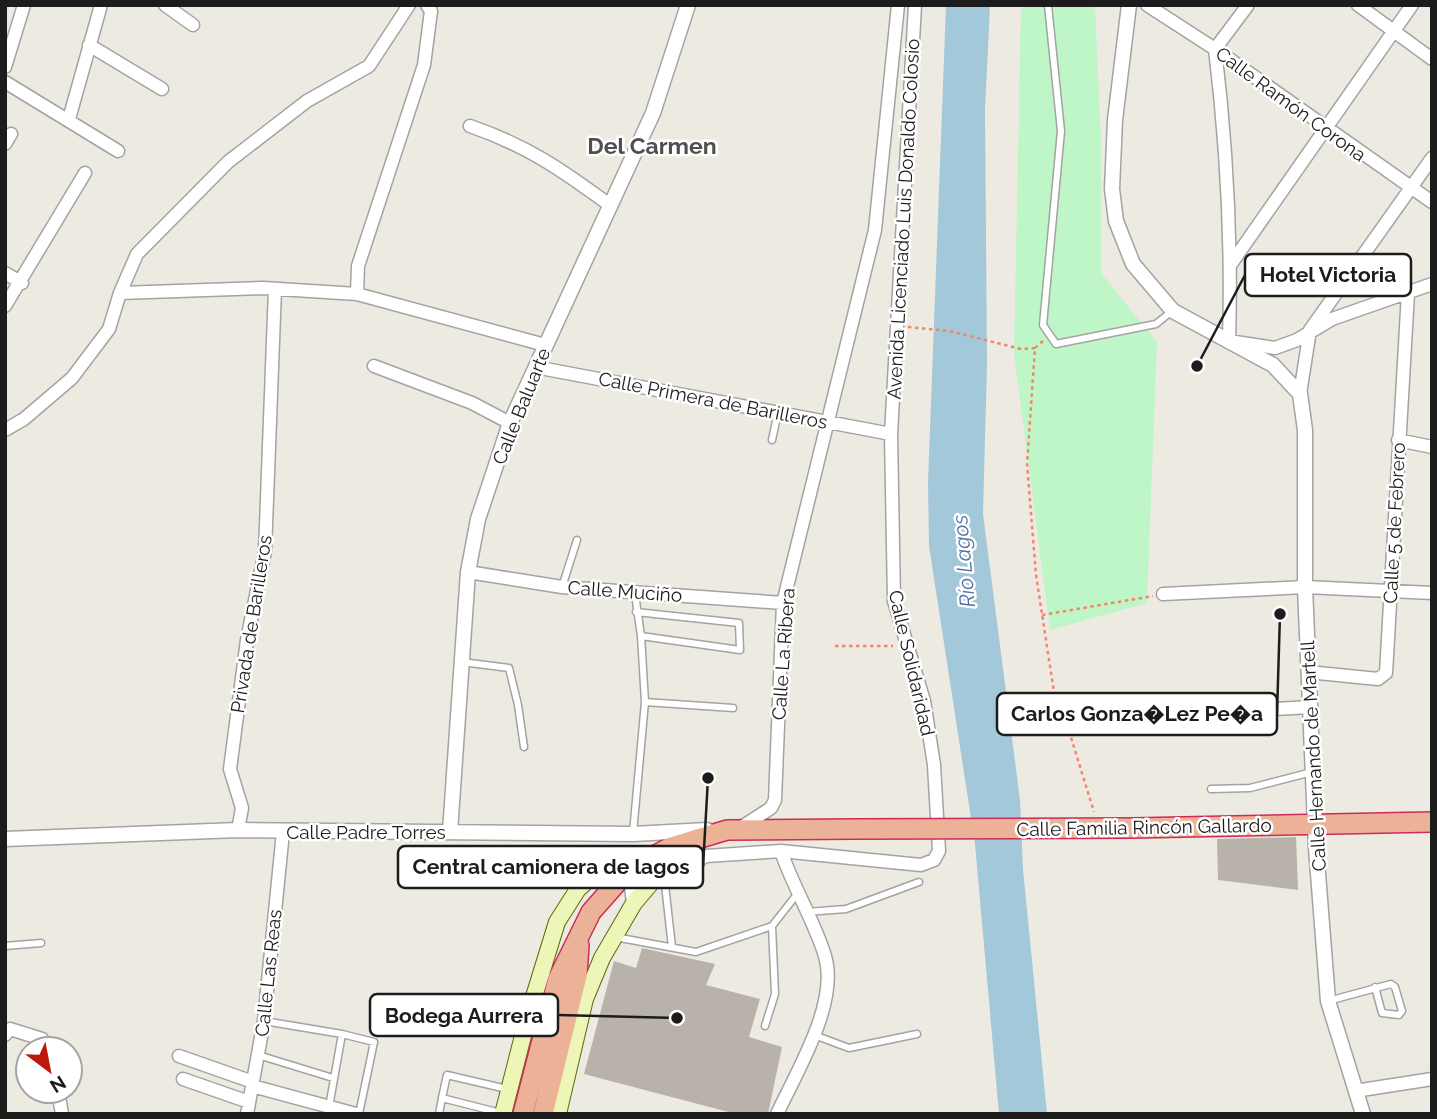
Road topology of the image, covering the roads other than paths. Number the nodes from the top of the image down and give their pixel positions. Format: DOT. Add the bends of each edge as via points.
graph roads {
  1 [pos="23,5"];
  2 [pos="101,5"];
  3 [pos="164,5"];
  4 [pos="409,5"];
  5 [pos="427,5"];
  6 [pos="688,5"];
  7 [pos="898,5"];
  8 [pos="915,5"];
  9 [pos="1048,5"];
  10 [pos="1128,5"];
  11 [pos="1248,5"];
  12 [pos="1358,5"];
  13 [pos="1412,5"];
  14 [pos="1148,7"];
  15 [pos="193,25"];
  16 [pos="1394,32"];
  17 [pos="89,45"];
  18 [pos="1215,49"];
  19 [pos="1432,59"];
  20 [pos="5,67"];
  21 [pos="5,82"];
  22 [pos="162,89"];
  23 [pos="69,119"];
  24 [pos="470,126"];
  25 [pos="1326,128"];
  26 [pos="118,151"];
  27 [pos="1432,158"];
  28 [pos="85,173"];
  29 [pos="1410,189"];
  30 [pos="1432,202"];
  31 [pos="611,206"];
  32 [pos="1231,264"];
  33 [pos="5,273"];
  34 [pos="22,283"];
  35 [pos="1432,284"];
  36 [pos="275,289"];
  37 [pos="120,293"];
  38 [pos="1408,293"];
  39 [pos="357,295"];
  40 [pos="5,306"];
  41 [pos="1173,311"];
  42 [pos="1310,330"];
  43 [pos="1229,341"];
  44 [pos="545,345"];
  45 [pos="374,366"];
  46 [pos="535,367"];
  47 [pos="1300,394"];
  48 [pos="778,412"];
  49 [pos="825,421"];
  50 [pos="510,423"];
  51 [pos="5,430"];
  52 [pos="891,433"];
  53 [pos="772,440"];
  54 [pos="1398,440"];
  55 [pos="1432,447"];
  56 [pos="577,540"];
  57 [pos="468,572"];
  58 [pos="562,587"];
  59 [pos="1306,587"];
  60 [pos="1390,590"];
  61 [pos="1432,593"];
  62 [pos="1163,594"];
  63 [pos="636,601"];
  64 [pos="783,603"];
  65 [pos="636,612"];
  66 [pos="641,636"];
  67 [pos="462,662"];
  68 [pos="1308,671"];
  69 [pos="645,702"];
  70 [pos="1311,707"];
  71 [pos="733,708"];
  72 [pos="1067,721"];
  73 [pos="524,747"];
  74 [pos="1315,772"];
  75 [pos="1211,789"];
  76 [pos="1432,822"];
  77 [pos="1316,824"];
  78 [pos="238,830"];
  79 [pos="732,830"];
  80 [pos="283,832"];
  81 [pos="450,832"];
  82 [pos="633,835"];
  83 [pos="5,839"];
  84 [pos="781,851"];
  85 [pos="657,855"];
  86 [pos="629,862"];
  87 [pos="658,880"];
  88 [pos="919,882"];
  89 [pos="799,892"];
  90 [pos="634,903"];
  91 [pos="807,912"];
  92 [pos="772,926"];
  93 [pos="580,933"];
  94 [pos="614,937"];
  95 [pos="41,943"];
  96 [pos="5,946"];
  97 [pos="672,947"];
  98 [pos="1375,987"];
  99 [pos="1328,1001"];
  100 [pos="264,1021"];
  101 [pos="765,1026"];
  102 [pos="342,1034"];
  103 [pos="917,1034"];
  104 [pos="814,1035"];
  105 [pos="258,1055"];
  106 [pos="179,1056"];
  107 [pos="555,1062"];
  108 [pos="333,1078"];
  109 [pos="183,1079"];
  110 [pos="1432,1079"];
  111 [pos="252,1084"];
  112 [pos="564,1089"];
  113 [pos="509,1090"];
  114 [pos="1355,1091"];
  115 [pos="442,1098"];
  116 [pos="248,1108"];
  117 [pos="331,1110"];
  118 [pos="358,1114"];
  119 [pos="439,1114"];
  120 [pos="503,1114"];
  121 [pos="523,1114"];
  122 [pos="543,1114"];
  123 [pos="558,1114"];
  124 [pos="777,1114"];
  125 [pos="1363,1114"];
  1 -- 20 [label="street"];
  2 -- 17 [label="street"];
  3 -- 15 [label="street"];
  4 -- 37 [label="street" via="369,66 307,101 228,162 137,254"];
  5 -- 39 [label="street" via="424,65 358,266"];
  6 -- 31 [label="street, Calle Baluarte" via="653,113"];
  7 -- 49 [label="street, Avenida Licenciado Luis Donaldo Colosio" via="875,230"];
  8 -- 52 [label="street, Avenida Licenciado Luis Donaldo Colosio"];
  9 -- 41 [label="lane" via="1060,131 1043,326 1056,344 1156,324"];
  10 -- 14 [label="street, Calle Ramón Corona"];
  10 -- 41 [label="street" via="1115,120 1112,189 1116,221 1133,264"];
  11 -- 18 [label="street"];
  12 -- 16 [label="street"];
  13 -- 16 [label="street"];
  14 -- 18 [label="street, Calle Ramón Corona"];
  16 -- 19 [label="street"];
  16 -- 25 [label="street"];
  17 -- 22 [label="street"];
  17 -- 23 [label="street"];
  18 -- 25 [label="street, Calle Ramón Corona"];
  18 -- 32 [label="street" via="1227,150"];
  21 -- 23 [label="street"];
  23 -- 26 [label="street"];
  24 -- 31 [label="street" via="548,159"];
  25 -- 29 [label="street, Calle Ramón Corona"];
  25 -- 32 [label="street"];
  27 -- 29 [label="street"];
  28 -- 34 [label="street"];
  29 -- 30 [label="street, Calle Ramón Corona"];
  29 -- 42 [label="street"];
  31 -- 44 [label="street, Calle Baluarte"];
  32 -- 43 [label="street"];
  33 -- 34 [label="street"];
  34 -- 40 [label="street"];
  35 -- 38 [label="street"];
  36 -- 37 [label="street"];
  36 -- 39 [label="street"];
  36 -- 78 [label="street, Privada de Barilleros" via="265,551 247,640 230,769 242,808"];
  37 -- 51 [label="street" via="109,329 72,378"];
  38 -- 42 [label="street"];
  38 -- 54 [label="street, Calle 5 de Febrero"];
  39 -- 44 [label="street"];
  41 -- 43 [label="street"];
  42 -- 43 [label="street" via="1275,348"];
  42 -- 47 [label="street"];
  43 -- 47 [label="street" via="1273,366"];
  44 -- 46 [label="street, Calle Baluarte"];
  45 -- 50 [label="street"];
  46 -- 48 [label="street, Calle Primera de Barilleros"];
  46 -- 50 [label="street, Calle Baluarte"];
  47 -- 59 [label="street, Calle Hernando de Martell" via="1306,430"];
  48 -- 49 [label="street, Calle Primera de Barilleros"];
  48 -- 53 [label="lane"];
  49 -- 52 [label="street, Calle Primera de Barilleros"];
  49 -- 64 [label="street, Calle La Ribera"];
  50 -- 57 [label="street, Calle Baluarte" via="478,519"];
  52 -- 84 [label="street, Calle Solidaridad" via="894,601 924,701 934,765 939,851 934,860 921,866"];
  54 -- 55 [label="street"];
  54 -- 60 [label="street, Calle 5 de Febrero"];
  56 -- 58 [label="lane"];
  57 -- 58 [label="street, Calle Muciño"];
  57 -- 67 [label="street, Calle Baluarte"];
  58 -- 64 [label="street, Calle Muciño"];
  59 -- 60 [label="street"];
  59 -- 62 [label="street"];
  59 -- 68 [label="street, Calle Hernando de Martell"];
  60 -- 61 [label="street"];
  60 -- 68 [label="street, Calle 5 de Febrero" via="1386,673"];
  63 -- 65 [label="lane"];
  64 -- 79 [label="street, Calle La Ribera" via="775,800 761,816"];
  65 -- 66 [label="lane"];
  65 -- 66 [label="lane" via="739,623 740,650"];
  66 -- 69 [label="lane"];
  67 -- 73 [label="lane" via="509,668"];
  67 -- 81 [label="street, Calle Baluarte"];
  68 -- 70 [label="street, Calle Hernando de Martell"];
  69 -- 71 [label="lane"];
  69 -- 82 [label="lane"];
  70 -- 72 [label="street"];
  70 -- 74 [label="street, Calle Hernando de Martell"];
  74 -- 75 [label="lane" via="1250,788"];
  74 -- 77 [label="street, Calle Hernando de Martell"];
  76 -- 77 [label="highway, Calle Familia Rincón Gallardo"];
  77 -- 79 [label="highway, Calle Familia Rincón Gallardo, bridge"];
  77 -- 99 [label="street, Calle Hernando de Martell"];
  78 -- 80 [label="street, Calle Padre Torres"];
  78 -- 83 [label="street, Calle Padre Torres"];
  79 -- 82 [label="street, Calle Padre Torres"];
  79 -- 85 [label="highway, Calle Familia Rincón Gallardo" via="694,838"];
  80 -- 81 [label="street, Calle Padre Torres"];
  80 -- 100 [label="street, Calle Las Reas"];
  81 -- 82 [label="street, Calle Padre Torres"];
  82 -- 86 [label="street"];
  84 -- 87 [label="street" via="706,856"];
  84 -- 89 [label="street"];
  85 -- 86 [label="highway, Calle Familia Rincón Gallardo"];
  85 -- 87 [label="main road"];
  86 -- 90 [label="street"];
  86 -- 93 [label="highway"];
  86 -- 113 [label="main road" via="602,867 578,889 557,922"];
  87 -- 90 [label="main road"];
  87 -- 97 [label="lane"];
  88 -- 91 [label="lane" via="846,909"];
  89 -- 91 [label="street"];
  89 -- 92 [label="lane"];
  90 -- 94 [label="main road"];
  91 -- 104 [label="street" via="830,981"];
  92 -- 97 [label="lane" via="696,952"];
  92 -- 101 [label="lane" via="775,994"];
  93 -- 107 [label="highway" via="577,976"];
  93 -- 121 [label="highway" via="558,979"];
  94 -- 97 [label="lane"];
  94 -- 112 [label="main road" via="585,999"];
  95 -- 96 [label="lane"];
  98 -- 98 [label="lane" via="1395,987 1402,1011 1399,1015 1382,1013"];
  98 -- 99 [label="lane"];
  99 -- 114 [label="street, Calle Hernando de Martell"];
  100 -- 102 [label="lane"];
  100 -- 105 [label="street, Calle Las Reas"];
  102 -- 108 [label="lane"];
  102 -- 118 [label="lane" via="374,1042"];
  103 -- 104 [label="lane" via="849,1048"];
  104 -- 124 [label="street"];
  105 -- 108 [label="lane"];
  105 -- 111 [label="street, Calle Las Reas"];
  106 -- 111 [label="street"];
  107 -- 112 [label="highway"];
  107 -- 122 [label="highway"];
  108 -- 117 [label="lane"];
  109 -- 116 [label="street"];
  110 -- 114 [label="street"];
  111 -- 116 [label="street, Calle Las Reas"];
  111 -- 117 [label="street"];
  112 -- 123 [label="main road"];
  113 -- 115 [label="lane" via="447,1074"];
  113 -- 120 [label="main road"];
  114 -- 125 [label="street, Calle Hernando de Martell"];
  115 -- 119 [label="lane"];
  115 -- 120 [label="lane"];
  117 -- 118 [label="street"];
}
